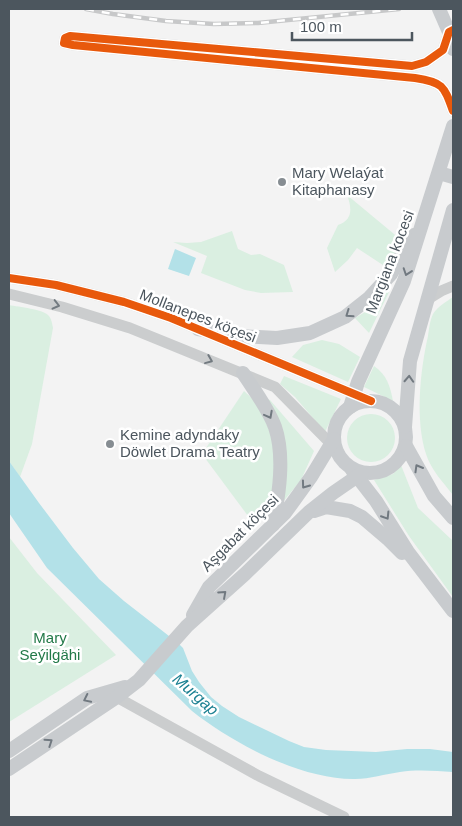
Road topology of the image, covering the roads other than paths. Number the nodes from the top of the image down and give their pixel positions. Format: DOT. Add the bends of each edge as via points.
graph roads {
  1 [pos="439,9"];
  2 [pos="451,31"];
  3 [pos="453,49"];
  4 [pos="267,58"];
  5 [pos="453,111"];
  6 [pos="453,126"];
  7 [pos="439,173"];
  8 [pos="453,177"];
  9 [pos="453,210"];
  10 [pos="423,223"];
  11 [pos="9,278"];
  12 [pos="453,286"];
  13 [pos="9,294"];
  14 [pos="428,299"];
  15 [pos="198,329"];
  16 [pos="243,373"];
  17 [pos="353,400"];
  18 [pos="405,428"];
  19 [pos="333,444"];
  20 [pos="406,446"];
  21 [pos="357,473"];
  22 [pos="309,512"];
  23 [pos="453,518"];
  24 [pos="273,524"];
  25 [pos="423,572"];
  26 [pos="453,611"];
  27 [pos="182,631"];
  28 [pos="112,695"];
  29 [pos="9,751"];
  30 [pos="9,769"];
  31 [pos="344,817"];
  1 -- 2 [label="main road"];
  2 -- 3 [label="main road"];
  2 -- 4 [label="street" via="442,50 426,62 412,66"];
  4 -- 4 [label="street" via="70,36 64,43 74,45"];
  4 -- 5 [label="street" via="432,81 445,90"];
  6 -- 7 [label="main road, Margiana kocesi"];
  7 -- 8 [label="main road"];
  7 -- 10 [label="main road, Margiana kocesi"];
  9 -- 14 [label="main road"];
  10 -- 15 [label="main road, one-way" via="391,274 369,298 345,317 310,333 277,338"];
  10 -- 17 [label="main road, Margiana kocesi, one-way" via="404,281"];
  11 -- 15 [label="street, Mollanepes köçesi" via="56,285 124,302"];
  12 -- 14 [label="street"];
  13 -- 16 [label="street, one-way" via="130,328"];
  18 -- 14 [label="main road, one-way" via="410,361"];
  15 -- 17 [label="street, Mollanepes köçesi"];
  16 -- 19 [label="street" via="275,387"];
  16 -- 24 [label="main road, one-way" via="270,416 279,447 280,475"];
  17 -- 18 [label="main road" via="382,403 400,417"];
  17 -- 19 [label="main road" via="338,421"];
  18 -- 20 [label="main road"];
  19 -- 21 [label="main road" via="340,458"];
  19 -- 24 [label="main road, Aşgabat köçesi, one-way" via="286,512"];
  20 -- 21 [label="main road" via="394,465 385,471"];
  23 -- 20 [label="main road, one-way" via="434,496"];
  21 -- 22 [label="main road, Aşgabat köçesi"];
  21 -- 25 [label="main road, one-way"];
  22 -- 25 [label="main road" via="326,507 350,511 362,517"];
  27 -- 22 [label="main road, Aşgabat köçesi, one-way"];
  24 -- 27 [label="main road, Aşgabat köçesi" via="209,587"];
  25 -- 26 [label="main road"];
  27 -- 28 [label="main road, Aşgabat köçesi" via="136,682"];
  28 -- 29 [label="main road, Aşgabat köçesi, one-way" via="87,698"];
  30 -- 28 [label="main road, Aşgabat köçesi, one-way"];
  28 -- 31 [label="street" via="259,776"];
}
